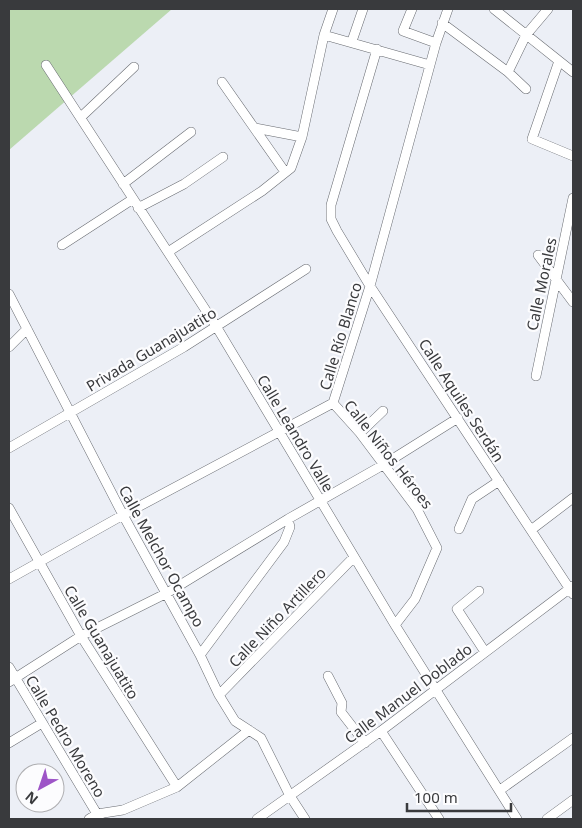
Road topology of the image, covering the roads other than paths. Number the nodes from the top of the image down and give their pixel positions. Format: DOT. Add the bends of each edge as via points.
graph roads {
  1 [pos="333,9"];
  2 [pos="363,9"];
  3 [pos="412,9"];
  4 [pos="448,9"];
  5 [pos="494,9"];
  6 [pos="548,9"];
  7 [pos="442,23"];
  8 [pos="526,34"];
  9 [pos="324,35"];
  10 [pos="352,42"];
  11 [pos="436,43"];
  12 [pos="377,49"];
  13 [pos="559,61"];
  14 [pos="46,65"];
  15 [pos="430,65"];
  16 [pos="134,67"];
  17 [pos="508,72"];
  18 [pos="573,72"];
  19 [pos="222,82"];
  20 [pos="526,89"];
  21 [pos="81,118"];
  22 [pos="255,128"];
  23 [pos="191,132"];
  24 [pos="302,137"];
  25 [pos="573,156"];
  26 [pos="223,157"];
  27 [pos="286,172"];
  28 [pos="123,184"];
  29 [pos="573,198"];
  30 [pos="133,199"];
  31 [pos="138,208"];
  32 [pos="62,245"];
  33 [pos="168,252"];
  34 [pos="538,255"];
  35 [pos="306,269"];
  36 [pos="557,280"];
  37 [pos="370,286"];
  38 [pos="9,294"];
  39 [pos="573,302"];
  40 [pos="216,326"];
  41 [pos="27,329"];
  42 [pos="9,347"];
  43 [pos="536,376"];
  44 [pos="333,404"];
  45 [pos="383,410"];
  46 [pos="70,413"];
  47 [pos="458,418"];
  48 [pos="281,432"];
  49 [pos="360,433"];
  50 [pos="9,448"];
  51 [pos="383,465"];
  52 [pos="499,481"];
  53 [pos="573,498"];
  54 [pos="320,500"];
  55 [pos="9,508"];
  56 [pos="123,515"];
  57 [pos="288,519"];
  58 [pos="459,529"];
  59 [pos="531,530"];
  60 [pos="354,557"];
  61 [pos="39,562"];
  62 [pos="9,579"];
  63 [pos="572,589"];
  64 [pos="478,591"];
  65 [pos="167,593"];
  66 [pos="395,624"];
  67 [pos="81,636"];
  68 [pos="485,652"];
  69 [pos="200,655"];
  70 [pos="9,667"];
  71 [pos="328,676"];
  72 [pos="12,680"];
  73 [pos="436,690"];
  74 [pos="219,695"];
  75 [pos="42,723"];
  76 [pos="249,730"];
  77 [pos="381,731"];
  78 [pos="573,738"];
  79 [pos="9,743"];
  80 [pos="365,743"];
  81 [pos="177,787"];
  82 [pos="500,790"];
  83 [pos="290,796"];
  84 [pos="573,800"];
  85 [pos="95,818"];
  86 [pos="257,819"];
  87 [pos="305,819"];
  88 [pos="439,819"];
  89 [pos="517,819"];
  90 [pos="547,819"];
  1 -- 9 [label="street"];
  2 -- 10 [label="street"];
  3 -- 11 [label="street" via="403,31"];
  4 -- 7 [label="street, Calle Río Blanco"];
  5 -- 8 [label="street"];
  6 -- 8 [label="street"];
  7 -- 11 [label="street, Calle Río Blanco"];
  7 -- 17 [label="street"];
  8 -- 13 [label="street"];
  8 -- 17 [label="street"];
  9 -- 10 [label="street"];
  9 -- 24 [label="street"];
  10 -- 12 [label="street"];
  11 -- 15 [label="street, Calle Río Blanco"];
  12 -- 15 [label="street"];
  12 -- 37 [label="street, Calle Aquiles Serdán" via="331,205 331,219"];
  13 -- 18 [label="street"];
  13 -- 25 [label="street" via="532,139"];
  14 -- 21 [label="street, Calle Leandro Valle"];
  15 -- 37 [label="street, Calle Río Blanco"];
  16 -- 21 [label="street"];
  17 -- 20 [label="street"];
  19 -- 22 [label="street"];
  21 -- 28 [label="street, Calle Leandro Valle"];
  22 -- 24 [label="street"];
  22 -- 27 [label="street"];
  23 -- 28 [label="street"];
  24 -- 27 [label="street" via="291,168"];
  26 -- 31 [label="street" via="184,184"];
  27 -- 33 [label="street"];
  28 -- 30 [label="street, Calle Leandro Valle"];
  29 -- 36 [label="street, Calle Morales"];
  30 -- 31 [label="street, Calle Leandro Valle"];
  30 -- 32 [label="street"];
  31 -- 33 [label="street, Calle Leandro Valle"];
  33 -- 40 [label="street, Calle Leandro Valle"];
  34 -- 36 [label="street"];
  35 -- 40 [label="street, Privada Guanajuatito"];
  36 -- 39 [label="street"];
  36 -- 43 [label="street, Calle Morales"];
  37 -- 44 [label="street, Calle Río Blanco"];
  37 -- 47 [label="street, Calle Aquiles Serdán"];
  38 -- 41 [label="street, Calle Melchor Ocampo"];
  40 -- 46 [label="street, Privada Guanajuatito"];
  40 -- 48 [label="street, Calle Leandro Valle"];
  41 -- 42 [label="street"];
  41 -- 46 [label="street, Calle Melchor Ocampo"];
  44 -- 48 [label="street, Calle Río Blanco"];
  44 -- 49 [label="street, Calle Niños Héroes"];
  45 -- 49 [label="street"];
  46 -- 50 [label="street, Privada Guanajuatito"];
  46 -- 56 [label="street, Calle Melchor Ocampo"];
  47 -- 51 [label="street"];
  47 -- 52 [label="street, Calle Aquiles Serdán"];
  48 -- 54 [label="street, Calle Leandro Valle"];
  48 -- 56 [label="street, Calle Río Blanco"];
  49 -- 51 [label="street, Calle Niños Héroes"];
  51 -- 54 [label="street"];
  51 -- 66 [label="street, Calle Niños Héroes" via="417,509 437,548 415,599"];
  52 -- 58 [label="street" via="472,499"];
  52 -- 59 [label="street, Calle Aquiles Serdán"];
  53 -- 59 [label="street"];
  54 -- 57 [label="street"];
  54 -- 60 [label="street, Calle Leandro Valle"];
  55 -- 61 [label="street, Calle Guanajuatito"];
  56 -- 61 [label="street, Calle Río Blanco"];
  56 -- 65 [label="street, Calle Melchor Ocampo"];
  57 -- 65 [label="street"];
  57 -- 69 [label="street" via="290,527 284,542"];
  59 -- 63 [label="street, Calle Aquiles Serdán"];
  60 -- 66 [label="street, Calle Leandro Valle"];
  60 -- 74 [label="street, Calle Niño Artillero"];
  61 -- 62 [label="street, Calle Río Blanco"];
  61 -- 67 [label="street, Calle Guanajuatito"];
  63 -- 68 [label="street, Calle Manuel Doblado"];
  64 -- 68 [label="street" via="457,610"];
  65 -- 67 [label="street"];
  65 -- 69 [label="street, Calle Melchor Ocampo"];
  66 -- 73 [label="street, Calle Leandro Valle"];
  67 -- 72 [label="street"];
  67 -- 81 [label="street, Calle Guanajuatito"];
  68 -- 73 [label="street, Calle Manuel Doblado"];
  69 -- 74 [label="street, Calle Melchor Ocampo"];
  70 -- 72 [label="street, Calle Pedro Moreno"];
  71 -- 80 [label="street" via="342,703 342,712"];
  72 -- 75 [label="street, Calle Pedro Moreno"];
  73 -- 77 [label="street, Calle Manuel Doblado"];
  73 -- 82 [label="street, Calle Leandro Valle"];
  74 -- 76 [label="street, Calle Melchor Ocampo" via="235,721"];
  75 -- 79 [label="street"];
  75 -- 85 [label="street, Calle Pedro Moreno"];
  76 -- 81 [label="street"];
  76 -- 83 [label="street, Calle Melchor Ocampo" via="261,738"];
  77 -- 80 [label="street, Calle Manuel Doblado"];
  77 -- 88 [label="street"];
  78 -- 82 [label="street"];
  80 -- 83 [label="street, Calle Manuel Doblado"];
  81 -- 85 [label="street"];
  82 -- 89 [label="street, Calle Leandro Valle"];
  83 -- 86 [label="street, Calle Manuel Doblado"];
  83 -- 87 [label="street, Calle Melchor Ocampo"];
  84 -- 90 [label="street"];
}
